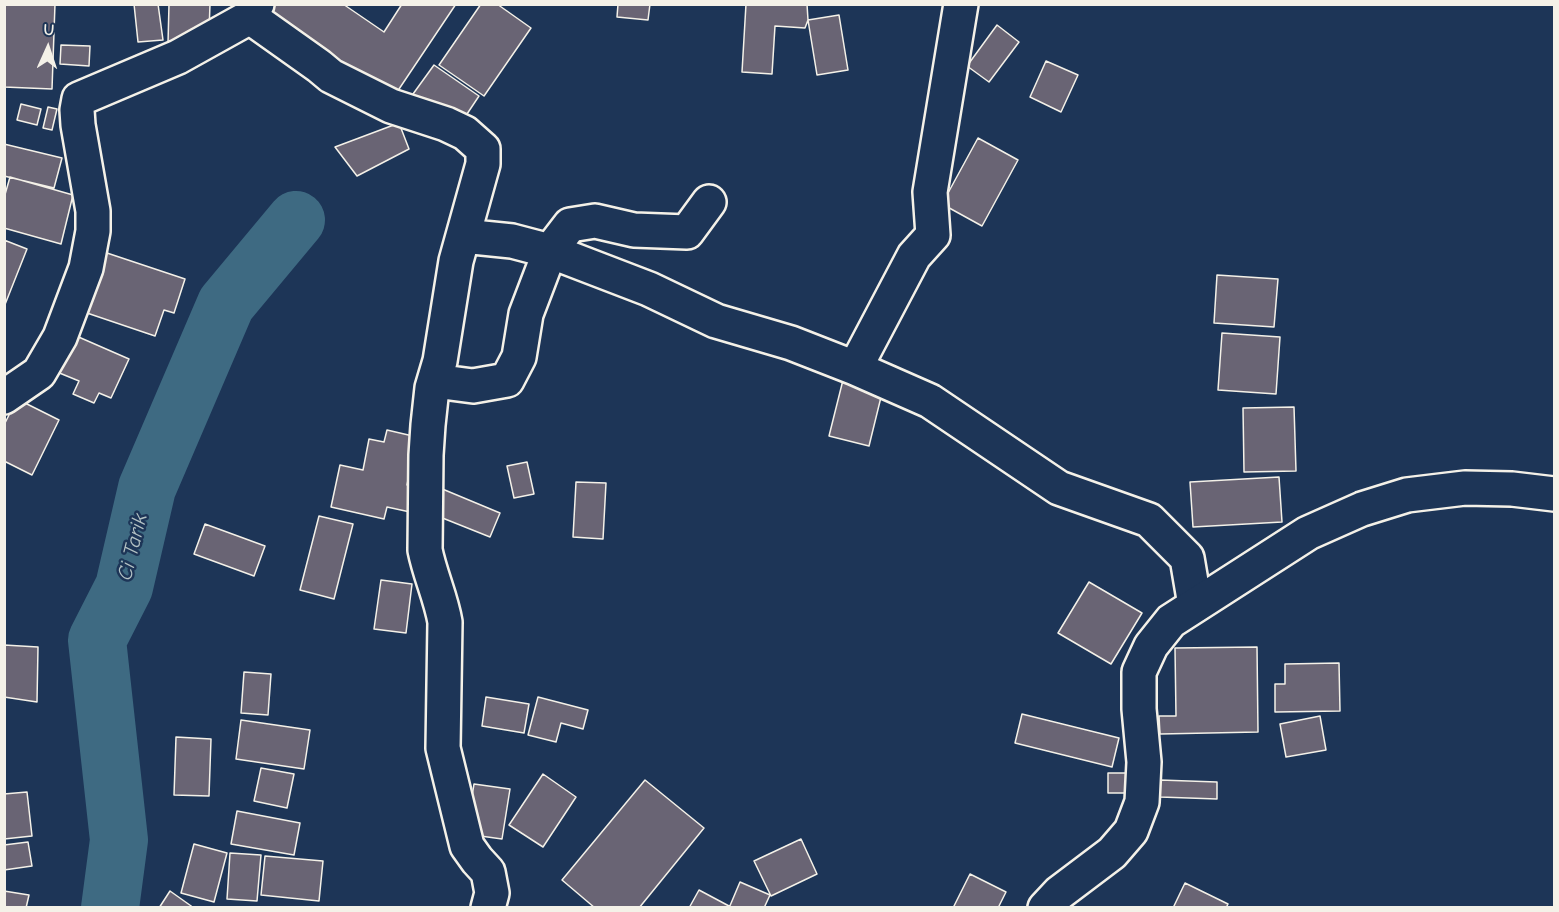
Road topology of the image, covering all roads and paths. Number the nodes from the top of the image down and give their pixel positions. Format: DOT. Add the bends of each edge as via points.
graph roads {
  1 [pos="961,4"];
  2 [pos="254,11"];
  3 [pos="709,202"];
  4 [pos="463,236"];
  5 [pos="550,251"];
  6 [pos="855,368"];
  7 [pos="435,381"];
  8 [pos="4,397"];
  9 [pos="1554,494"];
  10 [pos="1195,605"];
  11 [pos="488,908"];
  12 [pos="1045,908"];
  1 -- 6 [label="street" via="930,192 933,235 914,256"];
  2 -- 4 [label="street" via="331,76 391,106 446,124 474,141 483,164"];
  2 -- 8 [label="street" via="178,57 80,99 78,124 93,211 86,268 60,337 39,373"];
  3 -- 5 [label="street" via="687,232 634,230 595,221 570,225"];
  4 -- 5 [label="street" via="512,241"];
  4 -- 7 [label="street"];
  5 -- 6 [label="street" via="649,289 716,321 791,343"];
  5 -- 7 [label="street" via="526,314 519,357 507,380 473,386"];
  6 -- 10 [label="street" via="930,400 1059,488 1149,520 1187,558"];
  7 -- 11 [label="street" via="428,425 425,550 445,622 443,748 467,846 488,872 492,893"];
  9 -- 10 [label="street" via="1465,488 1407,495 1362,509 1308,533"];
  10 -- 12 [label="street" via="1172,621 1151,646 1138,672 1144,772 1142,802 1131,831 1112,854"];
}
